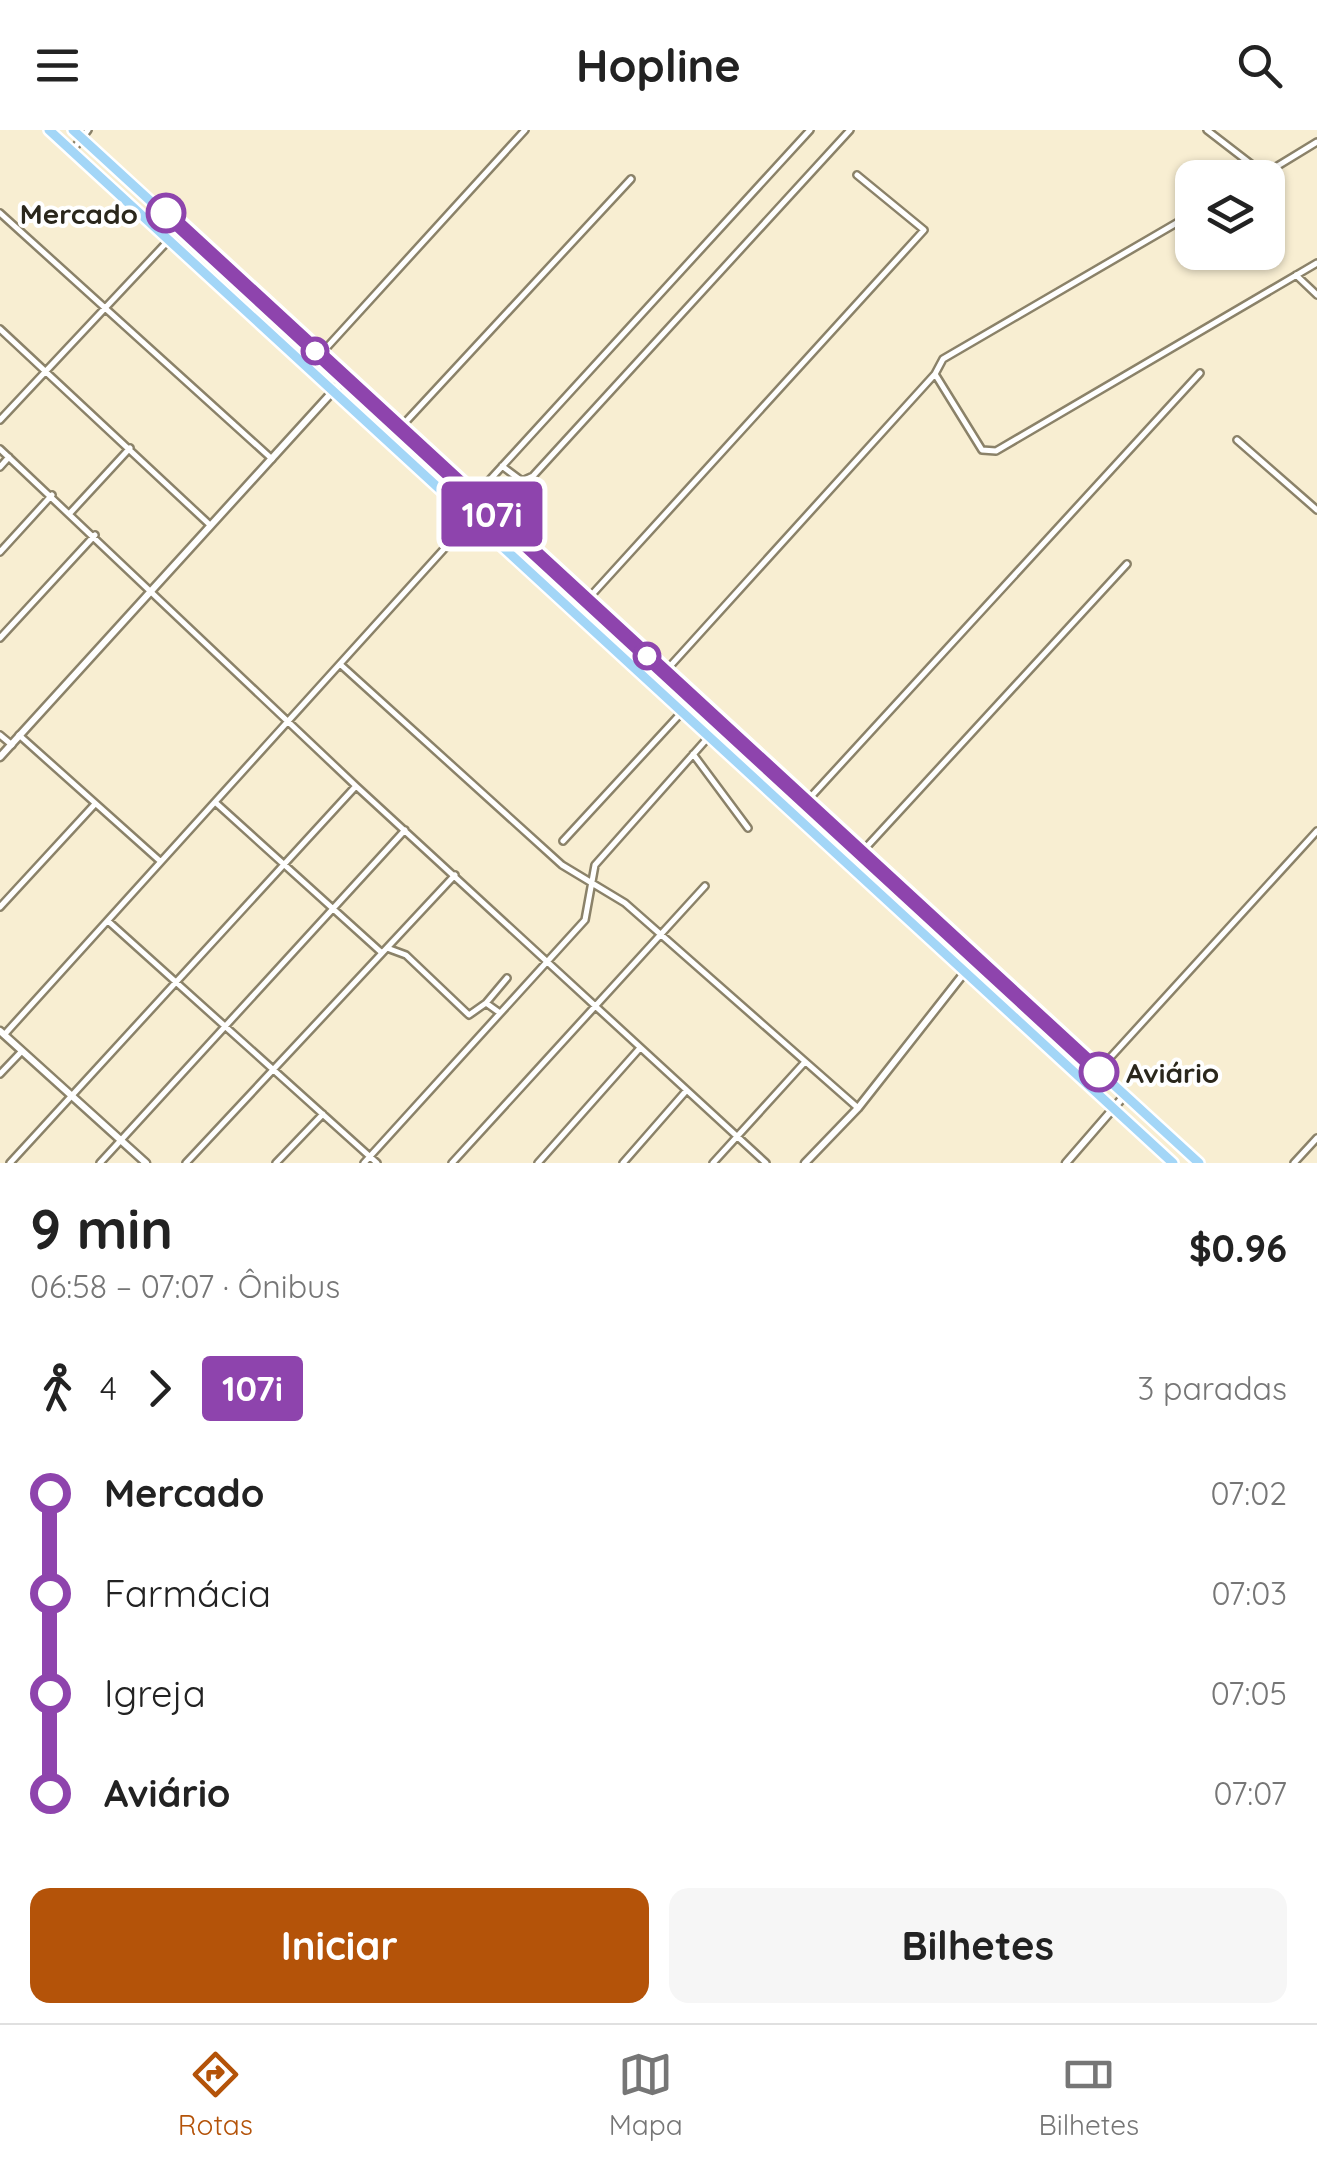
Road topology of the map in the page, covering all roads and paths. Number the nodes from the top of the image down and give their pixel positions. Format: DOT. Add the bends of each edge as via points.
graph roads {
  1 [pos="49,130"];
  2 [pos="73,130"];
  3 [pos="525,130"];
  4 [pos="810,130"];
  5 [pos="850,130"];
  6 [pos="1207,130"];
  7 [pos="85,134"];
  8 [pos="1317,142"];
  9 [pos="72,151"];
  10 [pos="1242,160"];
  11 [pos="1285,161"];
  12 [pos="857,175"];
  13 [pos="631,179"];
  14 [pos="0,212"];
  15 [pos="1175,224"];
  16 [pos="168,241"];
  17 [pos="1317,263"];
  18 [pos="1296,275"];
  19 [pos="1317,294"];
  20 [pos="105,308"];
  21 [pos="0,330"];
  22 [pos="320,356"];
  23 [pos="309,366"];
  24 [pos="46,372"];
  25 [pos="1200,372"];
  26 [pos="934,374"];
  27 [pos="345,378"];
  28 [pos="332,391"];
  29 [pos="0,420"];
  30 [pos="400,428"];
  31 [pos="1237,440"];
  32 [pos="130,448"];
  33 [pos="0,449"];
  34 [pos="9,457"];
  35 [pos="272,460"];
  36 [pos="502,466"];
  37 [pos="0,467"];
  38 [pos="52,495"];
  39 [pos="473,496"];
  40 [pos="483,506"];
  41 [pos="464,508"];
  42 [pos="1317,510"];
  43 [pos="71,512"];
  44 [pos="472,518"];
  45 [pos="211,526"];
  46 [pos="95,535"];
  47 [pos="0,552"];
  48 [pos="1127,564"];
  49 [pos="152,590"];
  50 [pos="587,600"];
  51 [pos="0,638"];
  52 [pos="341,664"];
  53 [pos="664,670"];
  54 [pos="653,685"];
  55 [pos="682,712"];
  56 [pos="721,722"];
  57 [pos="288,723"];
  58 [pos="0,734"];
  59 [pos="20,736"];
  60 [pos="709,736"];
  61 [pos="12,744"];
  62 [pos="692,754"];
  63 [pos="0,757"];
  64 [pos="356,786"];
  65 [pos="215,802"];
  66 [pos="806,802"];
  67 [pos="94,804"];
  68 [pos="748,828"];
  69 [pos="405,830"];
  70 [pos="1317,830"];
  71 [pos="563,841"];
  72 [pos="861,853"];
  73 [pos="160,861"];
  74 [pos="283,864"];
  75 [pos="455,875"];
  76 [pos="590,881"];
  77 [pos="705,886"];
  78 [pos="0,907"];
  79 [pos="332,910"];
  80 [pos="108,921"];
  81 [pos="660,934"];
  82 [pos="384,951"];
  83 [pos="548,962"];
  84 [pos="966,972"];
  85 [pos="507,978"];
  86 [pos="178,981"];
  87 [pos="486,1003"];
  88 [pos="596,1006"];
  89 [pos="500,1013"];
  90 [pos="226,1026"];
  91 [pos="2,1033"];
  92 [pos="640,1048"];
  93 [pos="22,1052"];
  94 [pos="804,1062"];
  95 [pos="276,1070"];
  96 [pos="1098,1070"];
  97 [pos="0,1074"];
  98 [pos="1088,1082"];
  99 [pos="686,1091"];
  100 [pos="72,1095"];
  101 [pos="1124,1095"];
  102 [pos="858,1108"];
  103 [pos="1114,1109"];
  104 [pos="322,1114"];
  105 [pos="737,1137"];
  106 [pos="1317,1138"];
  107 [pos="122,1140"];
  108 [pos="370,1156"];
  109 [pos="10,1163"];
  110 [pos="100,1163"];
  111 [pos="146,1163"];
  112 [pos="186,1163"];
  113 [pos="276,1163"];
  114 [pos="364,1163"];
  115 [pos="377,1163"];
  116 [pos="452,1163"];
  117 [pos="538,1163"];
  118 [pos="623,1163"];
  119 [pos="713,1163"];
  120 [pos="766,1163"];
  121 [pos="804,1163"];
  122 [pos="1066,1163"];
  123 [pos="1173,1163"];
  124 [pos="1200,1163"];
  125 [pos="1294,1163"];
  1 -- 9 [label="highway"];
  2 -- 7 [label="highway"];
  3 -- 22 [label="street"];
  4 -- 36 [label="street"];
  5 -- 36 [label="street" via="533,476 522,481"];
  6 -- 10 [label="street"];
  7 -- 9 [label="street"];
  7 -- 22 [label="highway"];
  8 -- 11 [label="street"];
  9 -- 16 [label="highway"];
  12 -- 50 [label="street" via="924,230"];
  13 -- 30 [label="street"];
  14 -- 20 [label="street"];
  15 -- 26 [label="street" via="943,358"];
  16 -- 20 [label="street"];
  16 -- 23 [label="highway"];
  17 -- 18 [label="street"];
  18 -- 19 [label="street"];
  18 -- 26 [label="street" via="996,452 982,450"];
  20 -- 24 [label="street"];
  20 -- 35 [label="street"];
  21 -- 24 [label="street"];
  22 -- 23 [label="street"];
  22 -- 27 [label="highway"];
  23 -- 28 [label="highway"];
  24 -- 29 [label="street"];
  24 -- 32 [label="street"];
  25 -- 66 [label="street"];
  26 -- 53 [label="street"];
  27 -- 28 [label="street"];
  27 -- 30 [label="highway"];
  28 -- 35 [label="street"];
  28 -- 41 [label="highway"];
  30 -- 39 [label="highway"];
  31 -- 42 [label="street"];
  32 -- 43 [label="street"];
  32 -- 45 [label="street"];
  33 -- 34 [label="street"];
  34 -- 37 [label="street"];
  34 -- 38 [label="street"];
  35 -- 45 [label="street"];
  36 -- 39 [label="street"];
  38 -- 43 [label="street"];
  38 -- 47 [label="street"];
  39 -- 40 [label="highway"];
  39 -- 41 [label="street"];
  40 -- 44 [label="street"];
  40 -- 50 [label="highway"];
  41 -- 44 [label="highway"];
  43 -- 46 [label="street"];
  44 -- 52 [label="street"];
  44 -- 54 [label="highway"];
  45 -- 49 [label="street"];
  46 -- 49 [label="street"];
  46 -- 51 [label="street"];
  48 -- 72 [label="street"];
  49 -- 57 [label="street"];
  49 -- 59 [label="street"];
  50 -- 53 [label="highway"];
  52 -- 57 [label="street"];
  52 -- 76 [label="street" via="562,864"];
  53 -- 54 [label="street"];
  53 -- 56 [label="highway"];
  54 -- 55 [label="highway"];
  55 -- 60 [label="highway"];
  55 -- 71 [label="street"];
  56 -- 60 [label="street"];
  56 -- 66 [label="highway"];
  57 -- 64 [label="street"];
  57 -- 65 [label="street"];
  58 -- 61 [label="street"];
  59 -- 61 [label="street"];
  59 -- 67 [label="street"];
  60 -- 62 [label="street"];
  60 -- 84 [label="highway"];
  61 -- 63 [label="street"];
  62 -- 68 [label="street"];
  62 -- 76 [label="street" via="617,836"];
  64 -- 69 [label="street"];
  64 -- 74 [label="street"];
  65 -- 73 [label="street"];
  65 -- 74 [label="street"];
  66 -- 72 [label="highway"];
  67 -- 73 [label="street"];
  67 -- 78 [label="street"];
  69 -- 75 [label="street"];
  69 -- 79 [label="street"];
  70 -- 96 [label="street"];
  72 -- 96 [label="highway"];
  73 -- 80 [label="street"];
  74 -- 79 [label="street"];
  74 -- 86 [label="street"];
  75 -- 82 [label="street"];
  75 -- 83 [label="street"];
  76 -- 81 [label="street"];
  76 -- 83 [label="street" via="589,914"];
  77 -- 81 [label="street"];
  79 -- 82 [label="street"];
  79 -- 90 [label="street"];
  80 -- 86 [label="street"];
  80 -- 91 [label="street"];
  81 -- 88 [label="street"];
  81 -- 94 [label="street"];
  82 -- 87 [label="street" via="406,956 469,1015"];
  82 -- 95 [label="street"];
  83 -- 88 [label="street"];
  83 -- 89 [label="street"];
  84 -- 98 [label="highway"];
  84 -- 102 [label="street"];
  85 -- 87 [label="street"];
  86 -- 90 [label="street"];
  86 -- 100 [label="street"];
  87 -- 89 [label="street"];
  88 -- 92 [label="street"];
  88 -- 116 [label="street"];
  89 -- 108 [label="street"];
  90 -- 95 [label="street"];
  90 -- 107 [label="street"];
  91 -- 93 [label="street"];
  92 -- 99 [label="street"];
  92 -- 117 [label="street"];
  93 -- 97 [label="street"];
  93 -- 100 [label="street"];
  94 -- 102 [label="street"];
  94 -- 105 [label="street"];
  95 -- 104 [label="street"];
  95 -- 112 [label="street"];
  96 -- 98 [label="street"];
  96 -- 101 [label="highway"];
  98 -- 103 [label="highway"];
  99 -- 105 [label="street"];
  99 -- 118 [label="street"];
  100 -- 107 [label="street"];
  100 -- 109 [label="street"];
  101 -- 103 [label="street"];
  101 -- 124 [label="highway"];
  102 -- 121 [label="street"];
  103 -- 122 [label="street"];
  103 -- 123 [label="highway"];
  104 -- 108 [label="street"];
  104 -- 113 [label="street"];
  105 -- 119 [label="street"];
  105 -- 120 [label="street"];
  106 -- 125 [label="street"];
  107 -- 110 [label="street"];
  107 -- 111 [label="street"];
  108 -- 114 [label="street"];
  108 -- 115 [label="street"];
}
